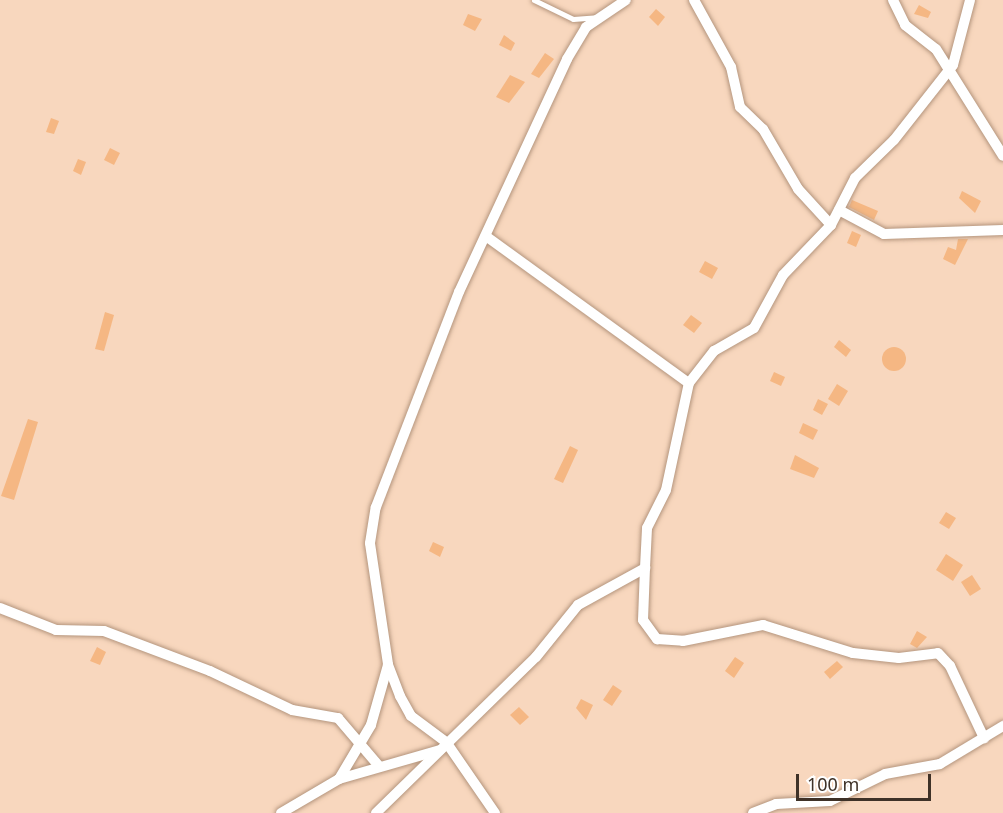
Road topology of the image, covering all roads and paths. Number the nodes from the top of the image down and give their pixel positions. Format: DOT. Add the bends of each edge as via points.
graph roads {
  1 [pos="534,0"];
  2 [pos="626,0"];
  3 [pos="694,0"];
  4 [pos="892,0"];
  5 [pos="970,0"];
  6 [pos="601,17"];
  7 [pos="947,71"];
  8 [pos="1003,156"];
  9 [pos="839,210"];
  10 [pos="831,225"];
  11 [pos="1003,231"];
  12 [pos="487,237"];
  13 [pos="689,383"];
  14 [pos="645,568"];
  15 [pos="0,608"];
  16 [pos="388,664"];
  17 [pos="1003,726"];
  18 [pos="984,738"];
  19 [pos="361,746"];
  20 [pos="443,746"];
  21 [pos="379,766"];
  22 [pos="339,779"];
  23 [pos="281,813"];
  24 [pos="376,813"];
  25 [pos="495,813"];
  26 [pos="753,813"];
  1 -- 6 [label="lane" via="573,19"];
  2 -- 6 [label="street"];
  3 -- 10 [label="street" via="731,67 740,107 763,129 798,189"];
  4 -- 7 [label="street" via="896,15 929,41"];
  5 -- 7 [label="street"];
  6 -- 12 [label="street" via="586,27 567,59"];
  7 -- 8 [label="street"];
  7 -- 9 [label="street" via="894,140 855,178"];
  9 -- 10 [label="street"];
  9 -- 11 [label="street" via="884,234"];
  10 -- 13 [label="street" via="783,275 754,328 714,351"];
  12 -- 13 [label="street"];
  12 -- 16 [label="street" via="459,292 376,507 370,543"];
  13 -- 14 [label="street" via="666,490 647,528"];
  14 -- 18 [label="street" via="643,620 657,639 683,641 763,626 853,653 899,658 938,652 947,660"];
  14 -- 20 [label="street" via="578,605 536,657"];
  15 -- 19 [label="street" via="56,630 104,631 210,670 292,710 338,718"];
  16 -- 19 [label="street"];
  16 -- 20 [label="street" via="411,716"];
  17 -- 18 [label="street"];
  18 -- 26 [label="street" via="940,764 885,774 831,801 776,804"];
  19 -- 21 [label="street"];
  19 -- 22 [label="street"];
  20 -- 21 [label="street"];
  20 -- 24 [label="street"];
  20 -- 25 [label="street"];
  21 -- 22 [label="street"];
  22 -- 23 [label="street"];
}
